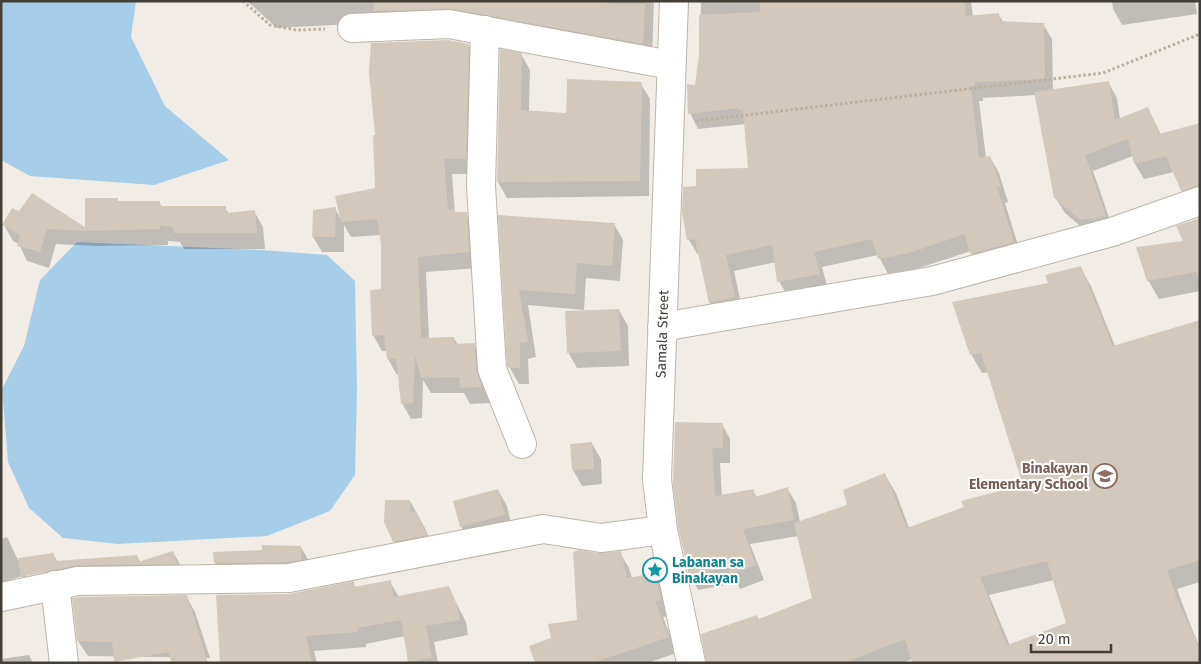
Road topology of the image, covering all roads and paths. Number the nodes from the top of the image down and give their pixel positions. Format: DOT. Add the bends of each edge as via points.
graph roads {
  1 [pos="243,1"];
  2 [pos="674,1"];
  3 [pos="352,28"];
  4 [pos="485,30"];
  5 [pos="1200,34"];
  6 [pos="671,65"];
  7 [pos="670,124"];
  8 [pos="1200,201"];
  9 [pos="662,327"];
  10 [pos="522,444"];
  11 [pos="663,530"];
  12 [pos="55,585"];
  13 [pos="1,597"];
  14 [pos="64,663"];
  15 [pos="691,663"];
  1 -- 3 [label="path" via="270,25 296,30"];
  2 -- 6 [label="street, Samala Street"];
  3 -- 4 [label="street" via="449,24"];
  4 -- 6 [label="street"];
  4 -- 10 [label="street" via="481,186 492,370"];
  5 -- 7 [label="path" via="1103,73"];
  6 -- 7 [label="street, Samala Street"];
  7 -- 9 [label="street, Samala Street"];
  8 -- 9 [label="street" via="1112,232 932,281"];
  9 -- 11 [label="street, Samala Street" via="657,479"];
  11 -- 12 [label="street" via="601,538 543,530 289,578 78,581"];
  11 -- 15 [label="street, Samala Street"];
  12 -- 13 [label="street"];
  12 -- 14 [label="street"];
}
